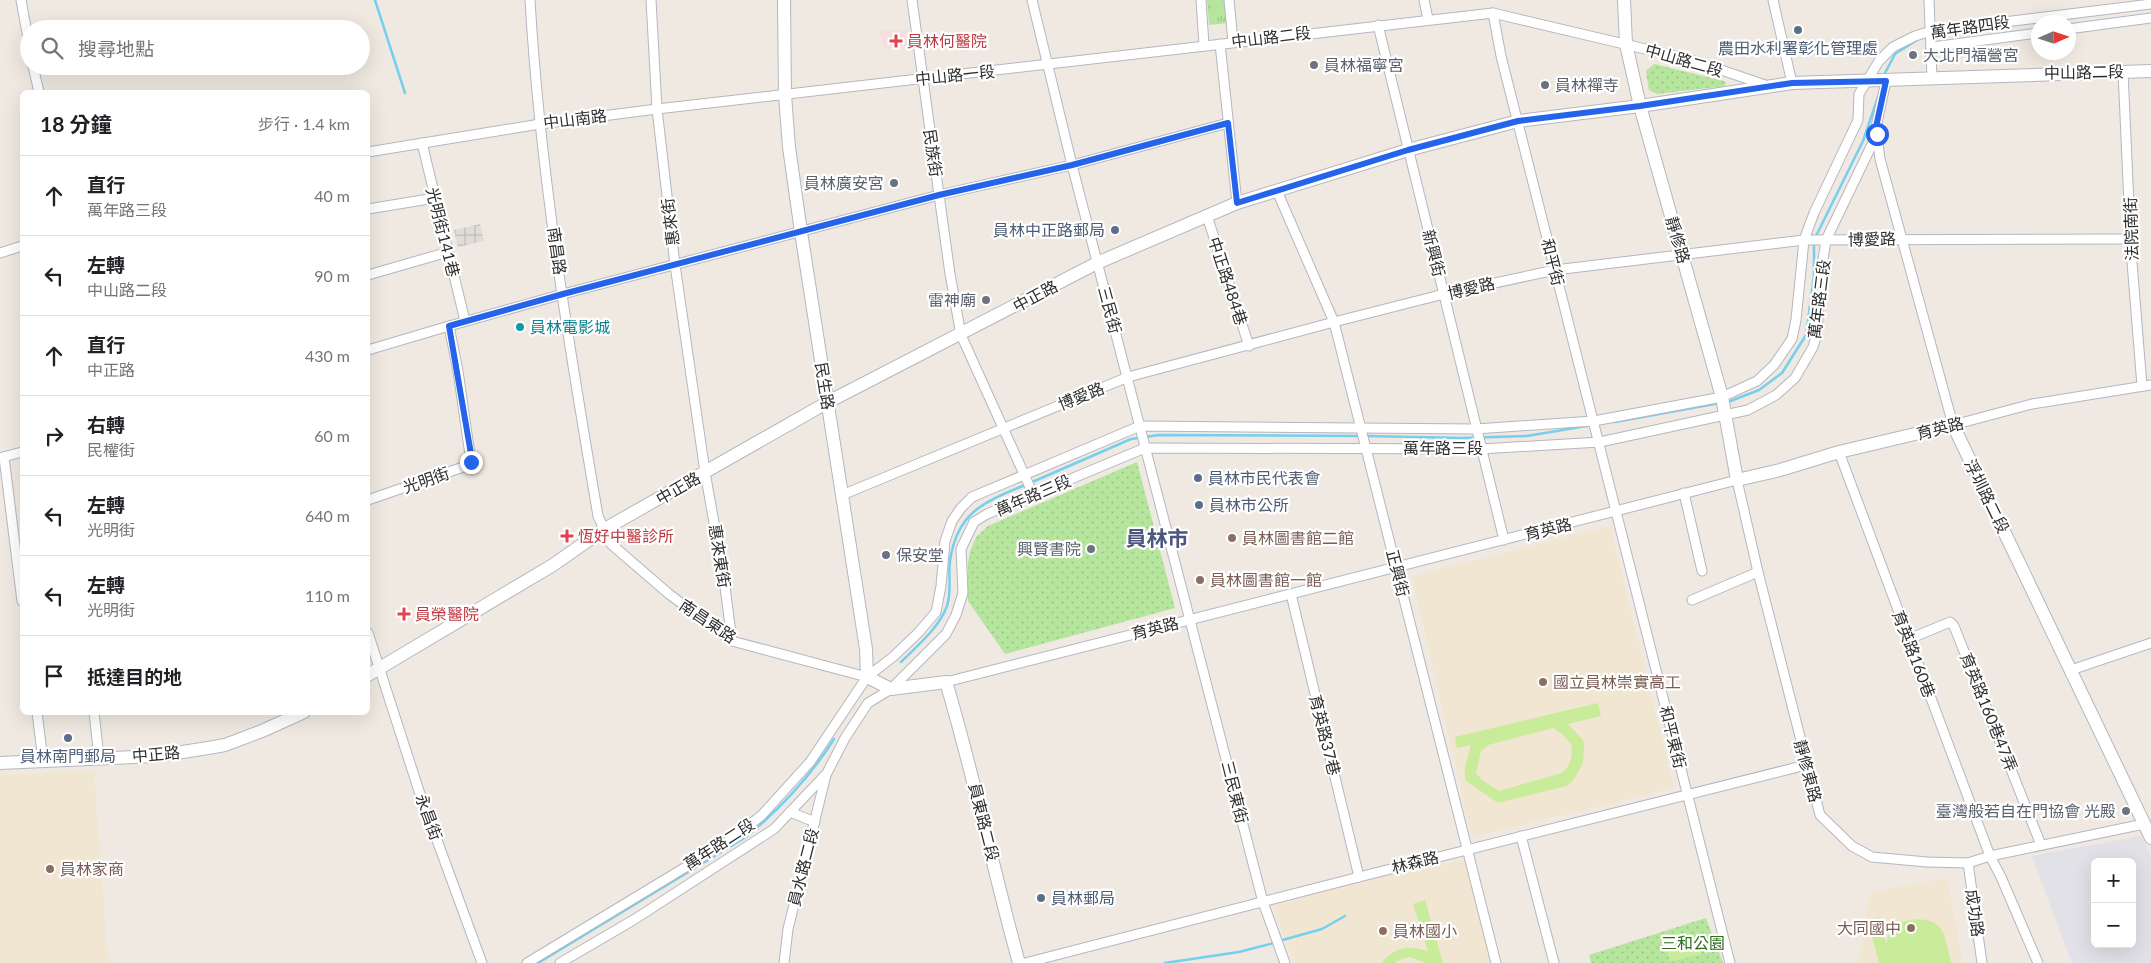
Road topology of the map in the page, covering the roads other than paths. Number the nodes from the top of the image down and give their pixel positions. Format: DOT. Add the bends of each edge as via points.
graph roads {
  1 [pos="21,0"];
  2 [pos="530,0"];
  3 [pos="651,0"];
  4 [pos="784,0"];
  5 [pos="912,0"];
  6 [pos="1032,0"];
  7 [pos="1200,0"];
  8 [pos="1229,0"];
  9 [pos="1424,0"];
  10 [pos="1624,0"];
  11 [pos="1774,0"];
  12 [pos="1929,0"];
  13 [pos="2151,4"];
  14 [pos="1493,12"];
  15 [pos="2151,18"];
  16 [pos="1428,19"];
  17 [pos="25,20"];
  18 [pos="1378,25"];
  19 [pos="2076,28"];
  20 [pos="1931,31"];
  21 [pos="2031,34"];
  22 [pos="1234,42"];
  23 [pos="1220,44"];
  24 [pos="1626,44"];
  25 [pos="1204,45"];
  26 [pos="1932,47"];
  27 [pos="1048,64"];
  28 [pos="2123,71"];
  29 [pos="2151,71"];
  30 [pos="35,75"];
  31 [pos="922,78"];
  32 [pos="1932,78"];
  33 [pos="1867,81"];
  34 [pos="1886,81"];
  35 [pos="1792,83"];
  36 [pos="1768,86"];
  37 [pos="39,90"];
  38 [pos="785,95"];
  39 [pos="1640,106"];
  40 [pos="657,109"];
  41 [pos="1518,121"];
  42 [pos="1228,123"];
  43 [pos="540,124"];
  44 [pos="1877,134"];
  45 [pos="422,143"];
  46 [pos="1408,150"];
  47 [pos="370,152"];
  48 [pos="1072,165"];
  49 [pos="1277,191"];
  50 [pos="939,195"];
  51 [pos="435,198"];
  52 [pos="1237,203"];
  53 [pos="370,209"];
  54 [pos="1207,216"];
  55 [pos="801,232"];
  56 [pos="1901,239"];
  57 [pos="2131,239"];
  58 [pos="1804,240"];
  59 [pos="1826,240"];
  60 [pos="20,247"];
  61 [pos="448,252"];
  62 [pos="0,253"];
  63 [pos="1682,254"];
  64 [pos="1097,264"];
  65 [pos="675,265"];
  66 [pos="1555,270"];
  67 [pos="370,274"];
  68 [pos="563,294"];
  69 [pos="1444,294"];
  70 [pos="465,321"];
  71 [pos="1334,322"];
  72 [pos="449,326"];
  73 [pos="961,335"];
  74 [pos="1249,346"];
  75 [pos="370,349"];
  76 [pos="1128,377"];
  77 [pos="2147,385"];
  78 [pos="1722,397"];
  79 [pos="828,402"];
  80 [pos="1724,414"];
  81 [pos="1594,421"];
  82 [pos="1953,425"];
  83 [pos="1140,426"];
  84 [pos="1362,427"];
  85 [pos="1004,428"];
  86 [pos="1476,428"];
  87 [pos="1600,442"];
  88 [pos="1145,448"];
  89 [pos="1366,448"];
  90 [pos="1481,449"];
  91 [pos="20,452"];
  92 [pos="1839,452"];
  93 [pos="2,457"];
  94 [pos="705,472"];
  95 [pos="1025,474"];
  96 [pos="1737,480"];
  97 [pos="1033,494"];
  98 [pos="1684,494"];
  99 [pos="842,495"];
  100 [pos="370,499"];
  101 [pos="1617,511"];
  102 [pos="603,530"];
  103 [pos="1504,540"];
  104 [pos="1396,567"];
  105 [pos="1702,571"];
  106 [pos="1758,572"];
  107 [pos="20,587"];
  108 [pos="1291,594"];
  109 [pos="1692,600"];
  110 [pos="1190,620"];
  111 [pos="1909,640"];
  112 [pos="732,641"];
  113 [pos="2151,643"];
  114 [pos="370,649"];
  115 [pos="2071,670"];
  116 [pos="373,672"];
  117 [pos="868,677"];
  118 [pos="946,682"];
  119 [pos="891,689"];
  120 [pos="37,715"];
  121 [pos="94,715"];
  122 [pos="297,715"];
  123 [pos="99,758"];
  124 [pos="43,761"];
  125 [pos="0,763"];
  126 [pos="1806,765"];
  127 [pos="827,773"];
  128 [pos="1687,794"];
  129 [pos="790,812"];
  130 [pos="815,822"];
  131 [pos="2144,824"];
  132 [pos="1521,836"];
  133 [pos="2151,838"];
  134 [pos="2042,845"];
  135 [pos="1468,849"];
  136 [pos="1990,856"];
  137 [pos="1968,863"];
  138 [pos="1359,877"];
  139 [pos="1263,902"];
  140 [pos="482,963"];
  141 [pos="527,963"];
  142 [pos="560,963"];
  143 [pos="784,963"];
  144 [pos="1019,963"];
  145 [pos="1025,963"];
  146 [pos="1286,963"];
  147 [pos="1496,963"];
  148 [pos="1554,963"];
  149 [pos="1730,963"];
  150 [pos="1982,963"];
  151 [pos="2038,963"];
  1 -- 17 [label="street"];
  2 -- 43 [label="street, 南昌路"];
  3 -- 40 [label="street, 惠來街"];
  4 -- 38 [label="street"];
  5 -- 31 [label="street, 民族街"];
  6 -- 27 [label="street, 三民街"];
  7 -- 25 [label="street"];
  8 -- 22 [label="street"];
  9 -- 16 [label="street"];
  10 -- 24 [label="street, 靜修路"];
  11 -- 35 [label="street"];
  12 -- 20 [label="street"];
  13 -- 20 [label="street, 萬年路四段"];
  14 -- 16 [label="street, 中山路二段"];
  14 -- 24 [label="street, 中山路二段"];
  14 -- 41 [label="street, 和平街"];
  15 -- 19 [label="street"];
  16 -- 18 [label="street, 中山路二段"];
  18 -- 22 [label="street, 中山路二段"];
  18 -- 46 [label="street, 新興街"];
  20 -- 26 [label="street"];
  20 -- 33 [label="street, 萬年路四段" via="1893,47 1879,61"];
  21 -- 26 [label="street, 萬年路四段"];
  22 -- 23 [label="street, 中山路二段"];
  23 -- 25 [label="street, 中山路一段"];
  23 -- 42 [label="street"];
  24 -- 36 [label="street, 中山路二段" via="1692,60"];
  24 -- 39 [label="street, 靜修路"];
  25 -- 27 [label="street, 中山路一段"];
  26 -- 32 [label="street"];
  27 -- 31 [label="street, 中山路一段"];
  27 -- 48 [label="street, 三民街"];
  28 -- 29 [label="street, 中山路二段"];
  28 -- 32 [label="street, 中山路二段"];
  28 -- 57 [label="street, 法院南街"];
  30 -- 37 [label="street"];
  31 -- 38 [label="street, 中山路一段"];
  31 -- 50 [label="street, 民族街"];
  32 -- 34 [label="street, 中山路二段"];
  33 -- 34 [label="street, 中山路二段"];
  33 -- 35 [label="street, 中山路二段"];
  33 -- 58 [label="street, 萬年路三段" via="1859,94 1858,120"];
  34 -- 44 [label="street, 萬年路三段"];
  35 -- 36 [label="street, 中山路二段"];
  36 -- 39 [label="street, 中正路"];
  38 -- 40 [label="street, 中山南路"];
  38 -- 55 [label="street, 民生路"];
  39 -- 41 [label="street, 中正路"];
  39 -- 63 [label="street, 靜修路"];
  40 -- 43 [label="street, 中山南路"];
  40 -- 65 [label="street, 惠來街"];
  41 -- 46 [label="street, 中正路"];
  41 -- 66 [label="street, 和平街"];
  42 -- 48 [label="street"];
  42 -- 52 [label="street"];
  43 -- 45 [label="street, 中山南路"];
  43 -- 68 [label="street, 南昌路"];
  44 -- 56 [label="street, 浮圳路二段"];
  44 -- 59 [label="street, 萬年路三段"];
  45 -- 47 [label="street, 中山南路"];
  45 -- 51 [label="street, 光明街141巷"];
  46 -- 49 [label="street, 中正路"];
  46 -- 69 [label="street, 新興街"];
  48 -- 50 [label="street"];
  48 -- 64 [label="street, 三民街"];
  49 -- 52 [label="street, 中正路"];
  49 -- 71 [label="street, 正興街"];
  50 -- 55 [label="street"];
  50 -- 73 [label="street, 民族街"];
  51 -- 53 [label="street"];
  51 -- 61 [label="street, 光明街141巷"];
  52 -- 54 [label="street, 中正路"];
  54 -- 64 [label="street, 中正路"];
  54 -- 74 [label="street, 中正路484巷"];
  55 -- 65 [label="street"];
  55 -- 79 [label="street, 民生路"];
  56 -- 57 [label="street, 博愛路"];
  56 -- 59 [label="street, 博愛路"];
  56 -- 82 [label="street, 浮圳路二段"];
  57 -- 77 [label="street, 法院南街"];
  58 -- 59 [label="street, 博愛路"];
  58 -- 63 [label="street, 博愛路"];
  58 -- 78 [label="street, 萬年路三段" via="1792,340 1774,365 1757,381"];
  59 -- 80 [label="street, 萬年路三段" via="1813,347 1794,378 1776,395 1748,410"];
  60 -- 62 [label="street"];
  61 -- 67 [label="street"];
  61 -- 70 [label="street, 光明街141巷"];
  63 -- 66 [label="street, 博愛路"];
  63 -- 78 [label="street, 靜修路"];
  64 -- 73 [label="street, 中正路"];
  64 -- 76 [label="street, 三民街"];
  65 -- 68 [label="street"];
  65 -- 94 [label="street, 惠來街"];
  66 -- 69 [label="street, 博愛路"];
  66 -- 81 [label="street, 和平街"];
  68 -- 70 [label="street"];
  68 -- 102 [label="street, 南昌路" via="598,516"];
  69 -- 71 [label="street, 博愛路"];
  69 -- 86 [label="street, 新興街"];
  70 -- 72 [label="street"];
  71 -- 74 [label="street, 博愛路"];
  71 -- 84 [label="street, 正興街"];
  72 -- 75 [label="street"];
  72 -- 100 [label="street, 光明街" via="471,462 450,473"];
  73 -- 79 [label="street, 中正路"];
  73 -- 85 [label="street, 民族街"];
  74 -- 76 [label="street, 博愛路"];
  76 -- 83 [label="street, 三民街"];
  76 -- 85 [label="street, 博愛路"];
  77 -- 82 [label="street, 育英路" via="2032,404"];
  78 -- 80 [label="street, 靜修路"];
  78 -- 81 [label="street, 萬年路三段"];
  79 -- 94 [label="street, 中正路"];
  79 -- 99 [label="street, 民生路"];
  80 -- 87 [label="street, 萬年路三段"];
  80 -- 96 [label="street, 靜修路"];
  81 -- 86 [label="street, 萬年路三段"];
  81 -- 87 [label="street, 和平街"];
  82 -- 92 [label="street, 育英路"];
  82 -- 115 [label="street, 浮圳路二段"];
  83 -- 84 [label="street, 萬年路三段"];
  83 -- 88 [label="street, 三民街"];
  83 -- 95 [label="street, 萬年路三段"];
  84 -- 86 [label="street, 萬年路三段"];
  84 -- 89 [label="street, 正興街"];
  85 -- 95 [label="street, 民族街"];
  85 -- 99 [label="street, 博愛路"];
  86 -- 90 [label="street, 新興街"];
  87 -- 90 [label="street, 萬年路三段"];
  87 -- 101 [label="street, 和平街"];
  88 -- 89 [label="street, 萬年路三段"];
  88 -- 97 [label="street, 萬年路三段"];
  88 -- 110 [label="street, 三民街"];
  89 -- 90 [label="street, 萬年路三段"];
  89 -- 104 [label="street, 正興街"];
  90 -- 103 [label="street, 新興街"];
  91 -- 93 [label="street"];
  92 -- 96 [label="street, 育英路"];
  92 -- 111 [label="street, 育英路160巷"];
  93 -- 107 [label="street"];
  94 -- 102 [label="street, 中正路"];
  94 -- 112 [label="street, 惠來東街"];
  95 -- 97 [label="street, 民族街"];
  95 -- 117 [label="street, 萬年路三段" via="972,497 961,508 945,540 936,612 894,656"];
  96 -- 98 [label="street, 育英路"];
  96 -- 106 [label="street, 靜修東路"];
  97 -- 119 [label="street, 萬年路三段" via="974,522 961,549 963,593 956,615 946,634"];
  98 -- 101 [label="street, 育英路"];
  98 -- 105 [label="street"];
  99 -- 117 [label="street, 民生路"];
  101 -- 103 [label="street, 育英路"];
  101 -- 128 [label="street, 和平東街"];
  102 -- 112 [label="street, 南昌東路" via="611,544 669,594"];
  102 -- 116 [label="street, 中正路" via="553,565"];
  103 -- 104 [label="street, 育英路"];
  104 -- 108 [label="street, 育英路"];
  104 -- 135 [label="street, 正興街"];
  106 -- 109 [label="street"];
  106 -- 126 [label="street, 靜修東路"];
  108 -- 110 [label="street, 育英路"];
  108 -- 138 [label="street, 育英路37巷"];
  110 -- 118 [label="street, 育英路"];
  110 -- 139 [label="street, 三民東街"];
  111 -- 134 [label="street, 育英路160巷47弄" via="1950,622 1954,626"];
  111 -- 136 [label="street, 育英路160巷"];
  112 -- 117 [label="street, 南昌東路"];
  113 -- 115 [label="street"];
  114 -- 116 [label="street"];
  115 -- 131 [label="street, 浮圳路二段"];
  116 -- 140 [label="street, 永昌街"];
  117 -- 119 [label="street"];
  117 -- 141 [label="street, 萬年路二段" via="810,762 756,821 727,842"];
  118 -- 119 [label="street"];
  118 -- 144 [label="street, 員東路二段"];
  119 -- 127 [label="street, 萬年路二段" via="868,703"];
  120 -- 124 [label="street"];
  121 -- 123 [label="street"];
  122 -- 123 [label="street, 中正路" via="225,745 157,756"];
  123 -- 124 [label="street, 中正路"];
  124 -- 125 [label="street, 中正路"];
  126 -- 128 [label="street, 林森路"];
  126 -- 137 [label="street, 靜修東路" via="1820,815 1852,846 1872,857"];
  127 -- 129 [label="street, 萬年路二段"];
  127 -- 130 [label="street, 員水路二段"];
  128 -- 132 [label="street, 林森路"];
  128 -- 149 [label="street, 和平東街"];
  129 -- 130 [label="street"];
  129 -- 142 [label="street, 萬年路二段" via="766,836"];
  130 -- 143 [label="street, 員水路二段" via="788,928"];
  131 -- 133 [label="street, 浮圳路二段"];
  131 -- 134 [label="street, 靜修東路"];
  132 -- 135 [label="street, 林森路"];
  132 -- 148 [label="street"];
  134 -- 136 [label="street, 靜修東路"];
  135 -- 138 [label="street, 林森路"];
  135 -- 147 [label="street, 正興街"];
  136 -- 137 [label="street, 靜修東路"];
  136 -- 151 [label="street, 育英路160巷"];
  137 -- 150 [label="street, 成功路"];
  138 -- 139 [label="street, 林森路"];
  139 -- 145 [label="street, 林森路"];
  139 -- 146 [label="street, 三民東街"];
}
